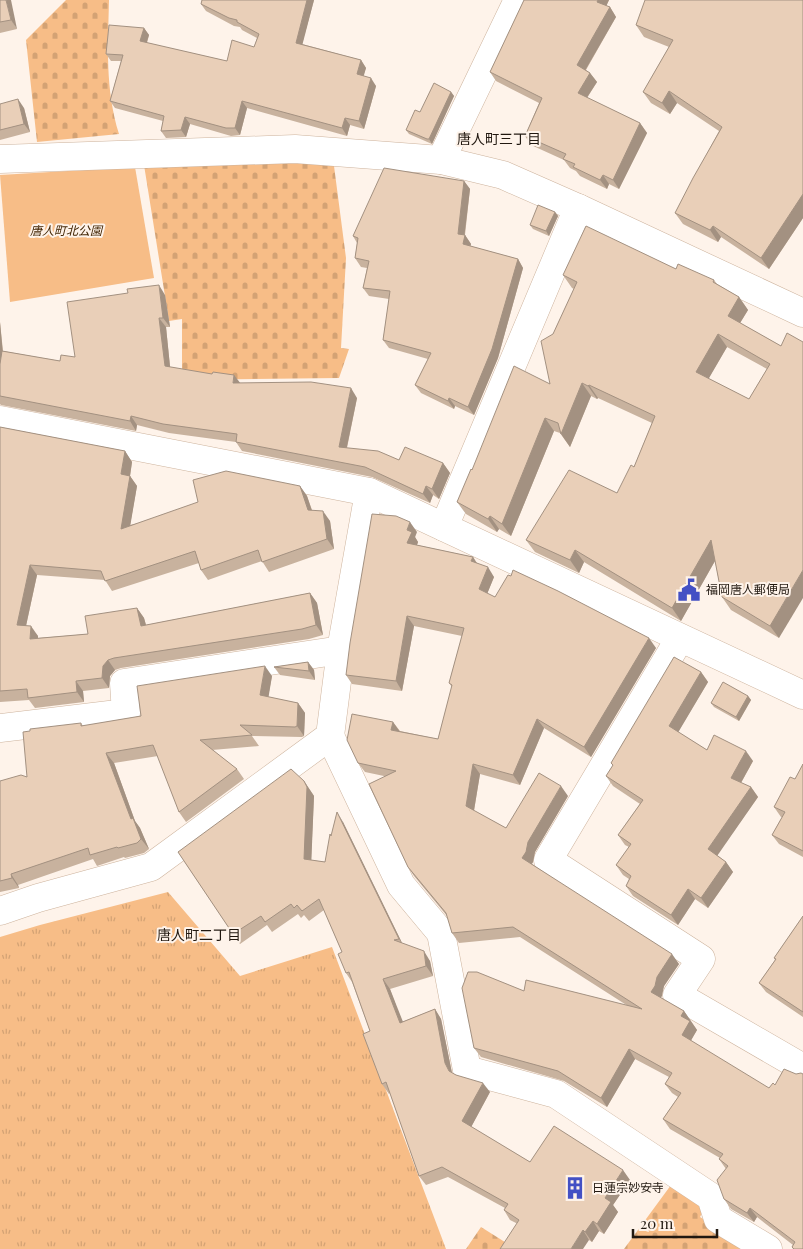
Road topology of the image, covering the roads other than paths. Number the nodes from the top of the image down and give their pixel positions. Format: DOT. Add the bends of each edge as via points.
graph roads {
  1 [pos="518,0"];
  2 [pos="0,159"];
  3 [pos="441,160"];
  4 [pos="578,208"];
  5 [pos="801,308"];
  6 [pos="0,420"];
  7 [pos="369,492"];
  8 [pos="444,527"];
  9 [pos="680,638"];
  10 [pos="341,650"];
  11 [pos="803,695"];
  12 [pos="0,728"];
  13 [pos="330,736"];
  14 [pos="0,911"];
  15 [pos="803,1068"];
  16 [pos="768,1249"];
  1 -- 3 [label="street"];
  2 -- 3 [label="street" via="295,149"];
  3 -- 4 [label="street" via="503,175"];
  4 -- 5 [label="street"];
  4 -- 8 [label="street"];
  6 -- 7 [label="street"];
  7 -- 8 [label="street"];
  7 -- 10 [label="street"];
  8 -- 9 [label="street"];
  9 -- 11 [label="street"];
  9 -- 15 [label="street" via="548,860 701,959 677,995"];
  10 -- 12 [label="street" via="124,683 126,713"];
  10 -- 13 [label="street"];
  13 -- 14 [label="street" via="151,867"];
  13 -- 16 [label="street" via="401,885 441,934 467,1070 556,1094 711,1197 718,1219"];
}
